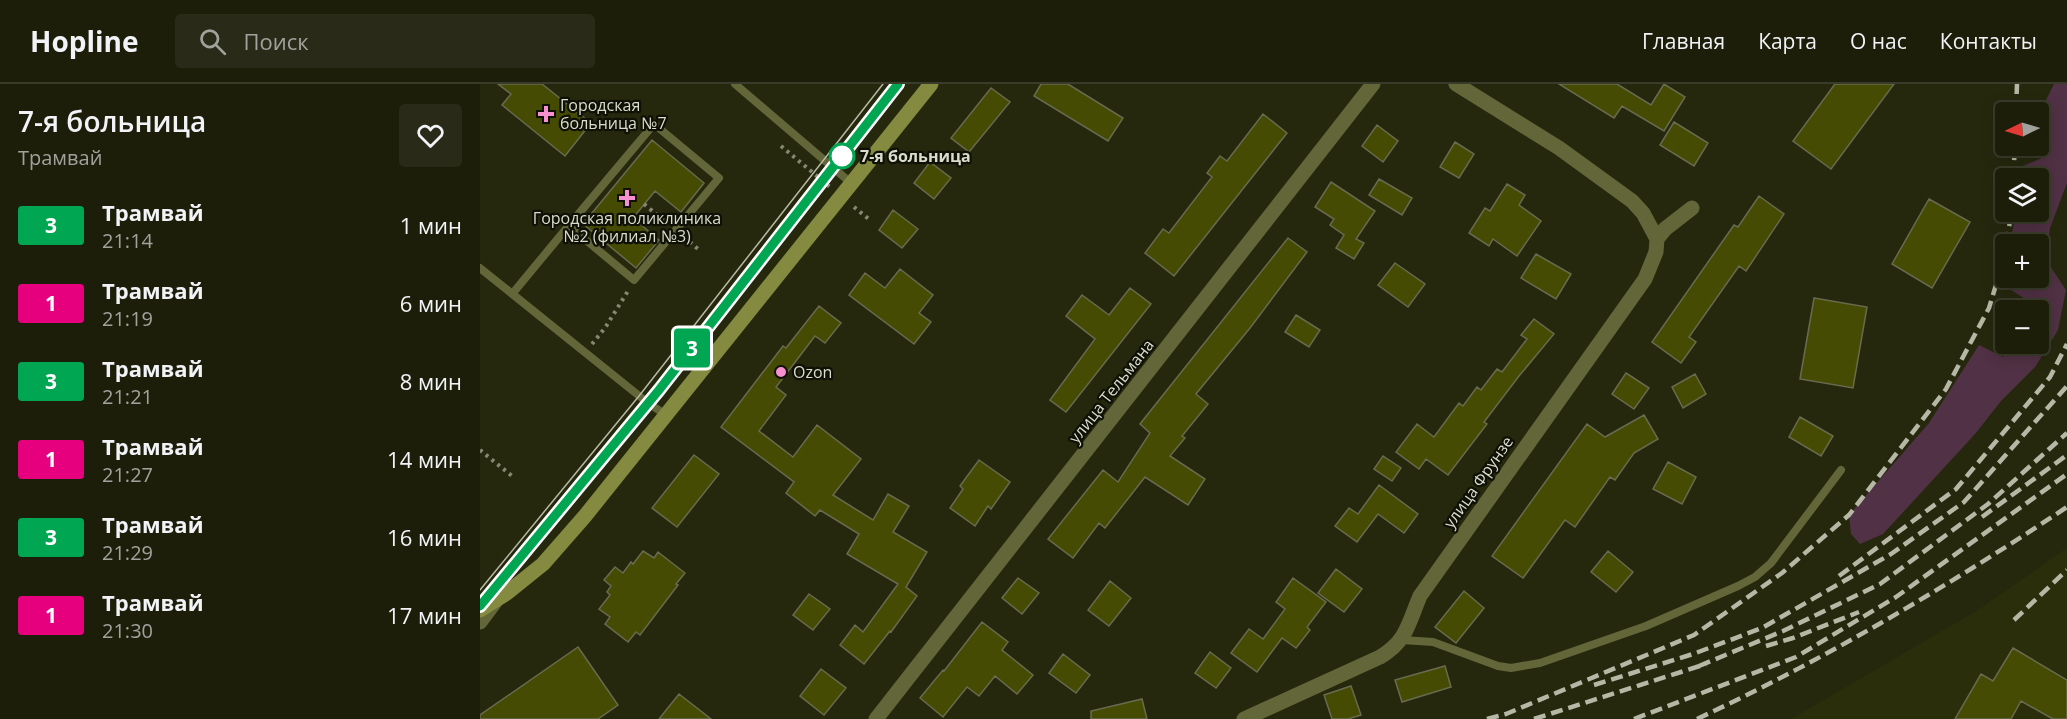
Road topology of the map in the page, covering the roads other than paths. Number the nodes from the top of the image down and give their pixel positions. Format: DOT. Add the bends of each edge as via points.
graph roads {
  1 [pos="735,84"];
  2 [pos="931,84"];
  3 [pos="1373,84"];
  4 [pos="1456,84"];
  5 [pos="851,183"];
  6 [pos="1692,208"];
  7 [pos="569,226"];
  8 [pos="1657,239"];
  9 [pos="480,268"];
  10 [pos="513,293"];
  11 [pos="666,415"];
  12 [pos="1841,470"];
  13 [pos="495,602"];
  14 [pos="480,610"];
  15 [pos="480,622"];
  16 [pos="1402,640"];
  17 [pos="876,719"];
  18 [pos="1244,719"];
  1 -- 5 [label="lane"];
  2 -- 5 [label="main road"];
  3 -- 17 [label="street, улица Тельмана"];
  4 -- 8 [label="street" via="1559,148 1632,201"];
  5 -- 11 [label="main road"];
  6 -- 8 [label="street"];
  7 -- 7 [label="lane" via="654,124 719,178 634,280"];
  7 -- 10 [label="lane"];
  8 -- 16 [label="street, улица Фрунзе" via="1645,279 1420,596"];
  9 -- 10 [label="lane"];
  10 -- 11 [label="lane"];
  11 -- 13 [label="main road" via="543,564"];
  12 -- 16 [label="lane" via="1771,563 1755,577 1646,626 1540,663 1511,668 1433,642"];
  13 -- 14 [label="main road"];
  13 -- 15 [label="street"];
  16 -- 18 [label="street" via="1380,657"];
}
